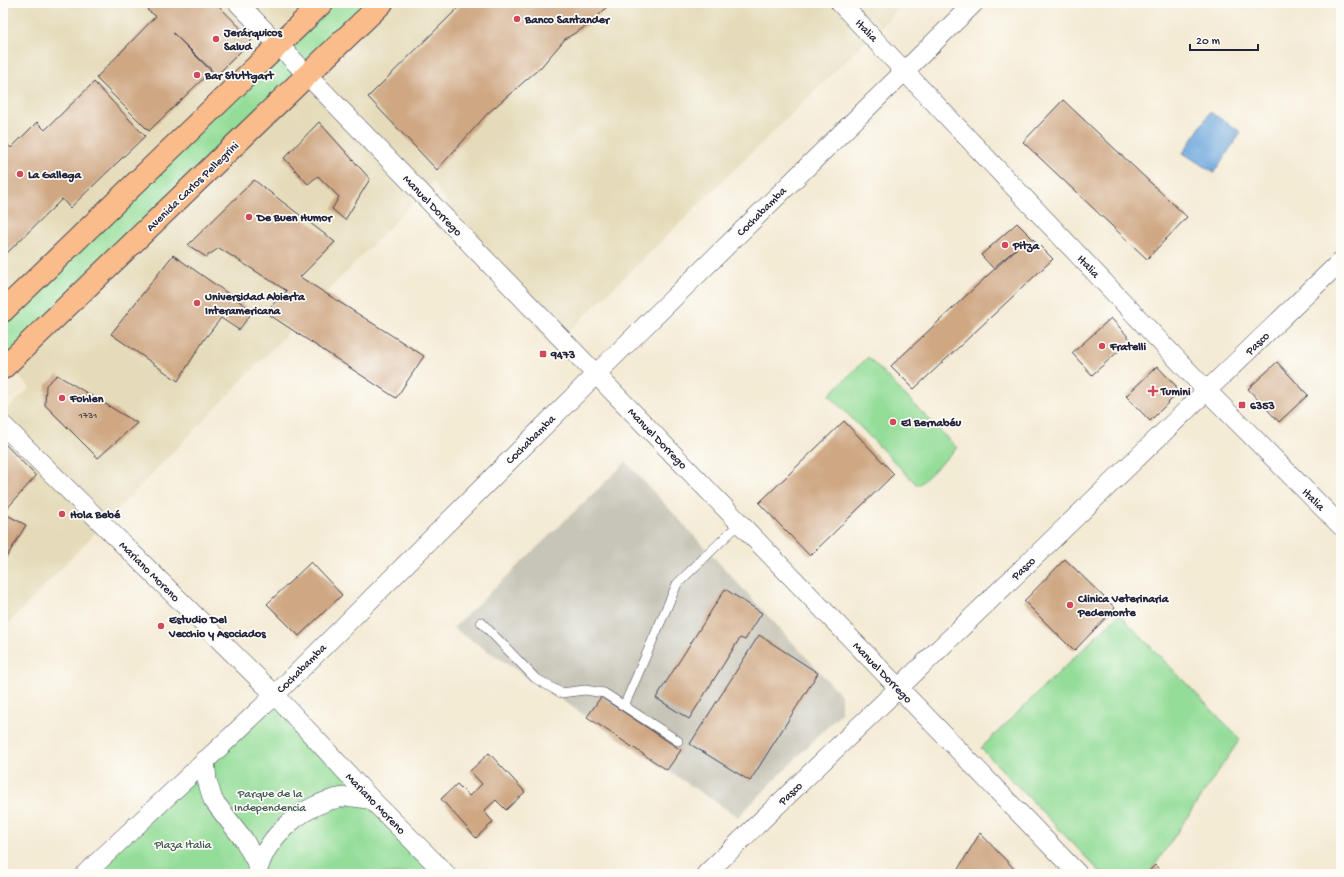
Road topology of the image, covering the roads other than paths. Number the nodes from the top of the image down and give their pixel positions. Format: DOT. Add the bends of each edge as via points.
graph roads {
  1 [pos="238,3"];
  2 [pos="322,3"];
  3 [pos="382,3"];
  4 [pos="840,3"];
  5 [pos="974,3"];
  6 [pos="279,45"];
  7 [pos="904,70"];
  8 [pos="307,75"];
  9 [pos="1341,261"];
  10 [pos="3,311"];
  11 [pos="3,368"];
  12 [pos="596,374"];
  13 [pos="1207,391"];
  14 [pos="3,425"];
  15 [pos="740,523"];
  16 [pos="1341,526"];
  17 [pos="481,622"];
  18 [pos="898,688"];
  19 [pos="275,695"];
  20 [pos="624,706"];
  21 [pos="678,741"];
  22 [pos="205,760"];
  23 [pos="372,800"];
  24 [pos="258,870"];
  25 [pos="85,874"];
  26 [pos="446,874"];
  27 [pos="706,874"];
  28 [pos="1078,874"];
  1 -- 6 [label="street, Manuel Dorrego"];
  2 -- 6 [label="main road"];
  3 -- 8 [label="main road, Avenida Carlos Pellegrini"];
  4 -- 7 [label="street, Italia"];
  5 -- 7 [label="street, Cochabamba"];
  6 -- 8 [label="street, Manuel Dorrego"];
  6 -- 10 [label="main road"];
  7 -- 12 [label="street, Cochabamba"];
  7 -- 13 [label="street, Italia"];
  8 -- 11 [label="main road, Avenida Carlos Pellegrini"];
  8 -- 12 [label="street, Manuel Dorrego"];
  9 -- 13 [label="street, Pasco"];
  12 -- 15 [label="street, Manuel Dorrego"];
  12 -- 19 [label="street, Cochabamba"];
  13 -- 16 [label="street, Italia"];
  13 -- 18 [label="street, Pasco"];
  14 -- 19 [label="street, Mariano Moreno"];
  15 -- 18 [label="street, Manuel Dorrego"];
  15 -- 20 [label="lane" via="677,584"];
  17 -- 20 [label="lane" via="535,678 561,693 585,690 604,693"];
  18 -- 27 [label="street, Pasco"];
  18 -- 28 [label="street, Manuel Dorrego"];
  19 -- 22 [label="street, Cochabamba"];
  19 -- 23 [label="street, Mariano Moreno"];
  20 -- 21 [label="lane"];
  22 -- 24 [label="street" via="213,800 244,840"];
  22 -- 25 [label="street, Cochabamba"];
  23 -- 24 [label="street" via="345,797 312,808 289,823 274,839"];
  23 -- 26 [label="street, Mariano Moreno"];
}
